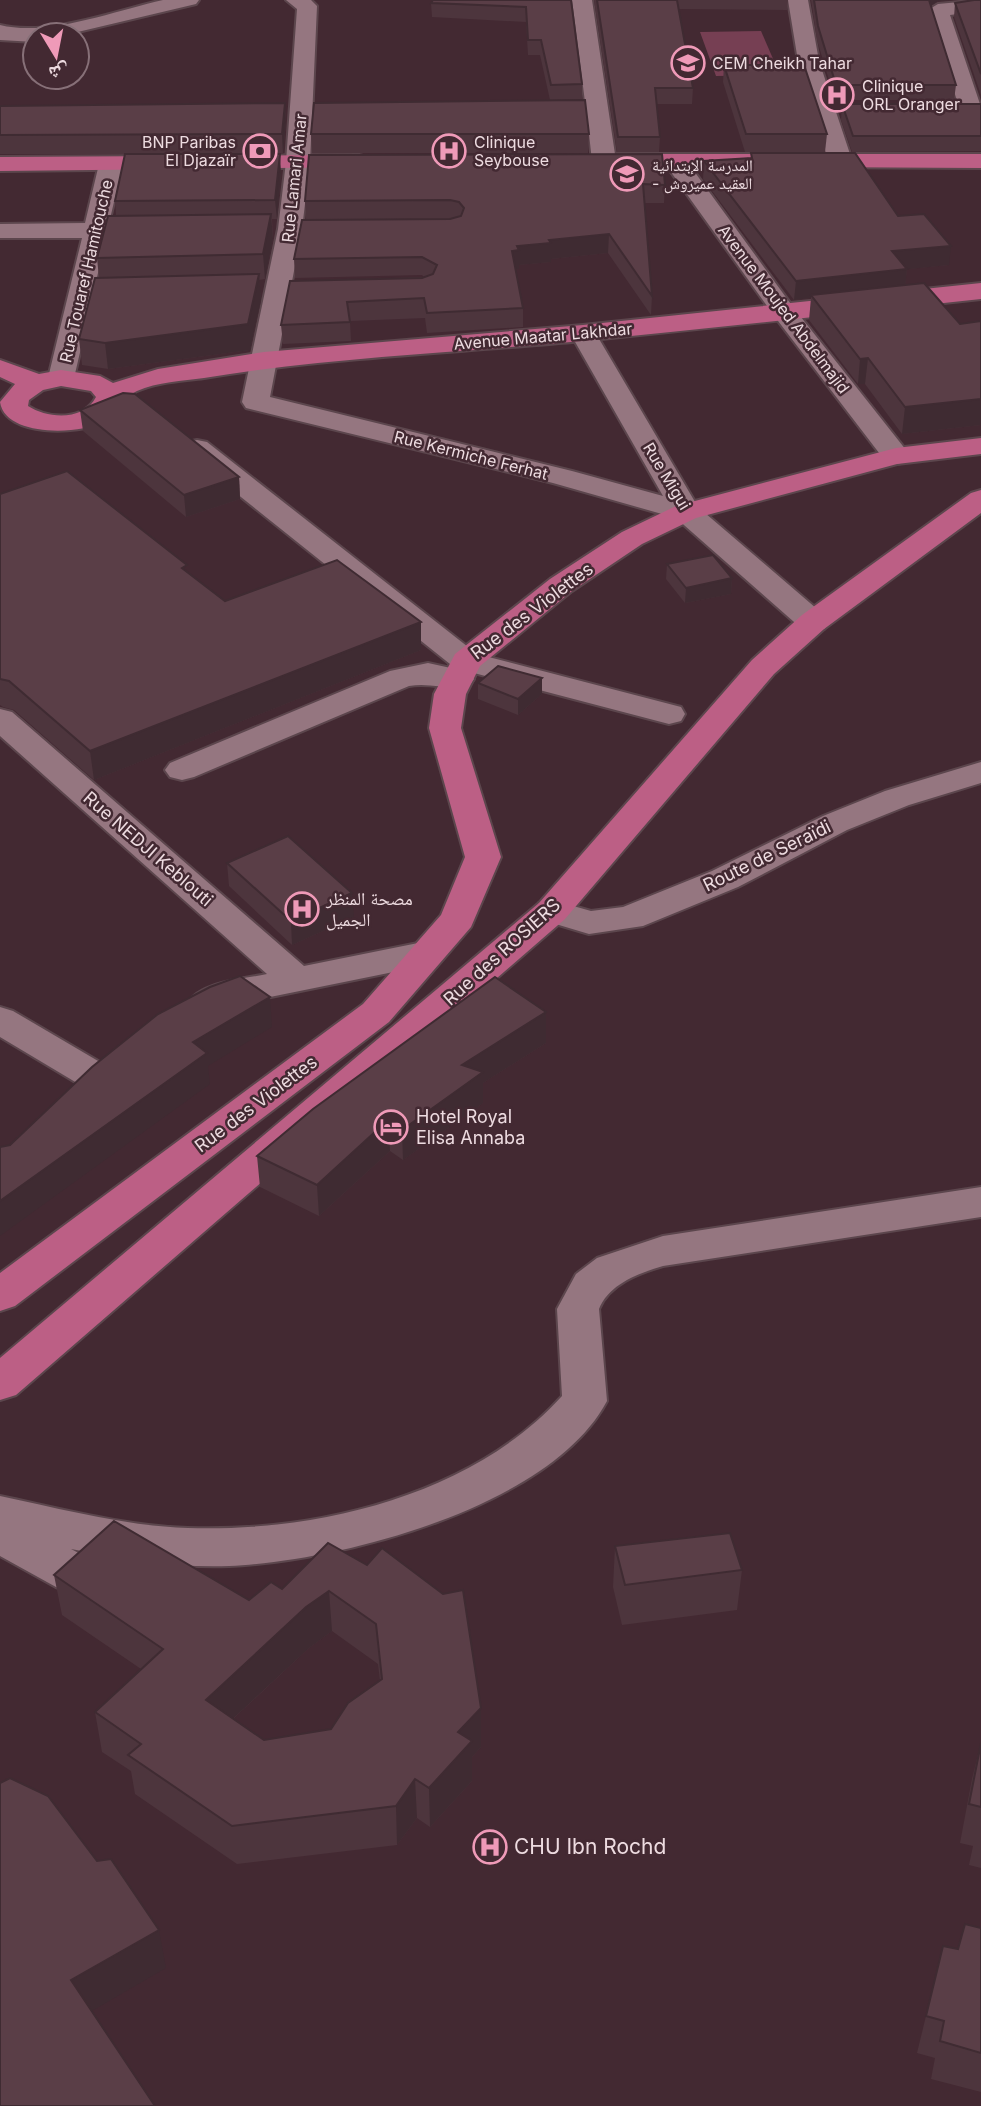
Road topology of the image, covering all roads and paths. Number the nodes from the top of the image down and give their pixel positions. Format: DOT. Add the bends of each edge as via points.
graph roads {
  1 [pos="189,0"];
  2 [pos="296,0"];
  3 [pos="582,0"];
  4 [pos="799,0"];
  5 [pos="955,3"];
  6 [pos="981,5"];
  7 [pos="91,23"];
  8 [pos="0,31"];
  9 [pos="21,36"];
  10 [pos="21,44"];
  11 [pos="0,56"];
  12 [pos="517,109"];
  13 [pos="598,109"];
  14 [pos="826,110"];
  15 [pos="853,110"];
  16 [pos="944,110"];
  17 [pos="976,110"];
  18 [pos="274,111"];
  19 [pos="302,111"];
  20 [pos="329,111"];
  21 [pos="840,160"];
  22 [pos="576,161"];
  23 [pos="604,161"];
  24 [pos="675,161"];
  25 [pos="981,161"];
  26 [pos="298,162"];
  27 [pos="382,162"];
  28 [pos="0,164"];
  29 [pos="111,164"];
  30 [pos="290,229"];
  31 [pos="317,229"];
  32 [pos="178,230"];
  33 [pos="262,230"];
  34 [pos="0,231"];
  35 [pos="94,231"];
  36 [pos="305,289"];
  37 [pos="252,290"];
  38 [pos="279,290"];
  39 [pos="981,291"];
  40 [pos="172,292"];
  41 [pos="79,294"];
  42 [pos="784,312"];
  43 [pos="583,333"];
  44 [pos="264,360"];
  45 [pos="0,368"];
  46 [pos="49,381"];
  47 [pos="110,400"];
  48 [pos="256,402"];
  49 [pos="145,405"];
  50 [pos="8,408"];
  51 [pos="178,432"];
  52 [pos="981,446"];
  53 [pos="895,456"];
  54 [pos="981,499"];
  55 [pos="686,512"];
  56 [pos="813,622"];
  57 [pos="462,670"];
  58 [pos="670,714"];
  59 [pos="0,719"];
  60 [pos="183,770"];
  61 [pos="981,772"];
  62 [pos="552,911"];
  63 [pos="428,953"];
  64 [pos="296,979"];
  65 [pos="174,1018"];
  66 [pos="0,1020"];
  67 [pos="125,1050"];
  68 [pos="96,1077"];
  69 [pos="67,1103"];
  70 [pos="981,1202"];
  71 [pos="0,1295"];
  72 [pos="0,1383"];
  73 [pos="0,1514"];
  74 [pos="0,1532"];
  75 [pos="73,1573"];
  1 -- 7 [label="street"];
  2 -- 19 [label="street, Rue Lamari Amar" via="307,6"];
  3 -- 13 [label="street"];
  4 -- 14 [label="street" via="804,51"];
  5 -- 6 [label="street"];
  5 -- 17 [label="street" via="938,10"];
  8 -- 9 [label="street"];
  10 -- 11 [label="street"];
  12 -- 13 [label="street"];
  13 -- 23 [label="street"];
  14 -- 15 [label="street"];
  14 -- 21 [label="street"];
  16 -- 17 [label="street"];
  18 -- 19 [label="street"];
  19 -- 20 [label="street"];
  19 -- 26 [label="street, Rue Lamari Amar"];
  21 -- 24 [label="main road"];
  21 -- 25 [label="main road"];
  22 -- 23 [label="main road"];
  23 -- 24 [label="main road"];
  24 -- 42 [label="street, Avenue Moujed Abdelmajid"];
  26 -- 27 [label="main road"];
  26 -- 29 [label="main road"];
  26 -- 30 [label="street, Rue Lamari Amar"];
  28 -- 29 [label="main road"];
  29 -- 35 [label="street, Rue Touaref Hamitouche"];
  30 -- 31 [label="street"];
  30 -- 33 [label="street"];
  30 -- 38 [label="street, Rue Lamari Amar"];
  32 -- 35 [label="street"];
  34 -- 35 [label="street"];
  35 -- 41 [label="street, Rue Touaref Hamitouche"];
  36 -- 38 [label="street"];
  37 -- 38 [label="street"];
  38 -- 44 [label="street, Rue Lamari Amar"];
  39 -- 42 [label="main road, Avenue Maatar Lakhdar"];
  40 -- 41 [label="street"];
  41 -- 46 [label="street, Rue Touaref Hamitouche"];
  42 -- 43 [label="main road, Avenue Maatar Lakhdar"];
  42 -- 53 [label="street, Avenue Moujed Abdelmajid"];
  43 -- 44 [label="main road, Avenue Maatar Lakhdar"];
  43 -- 55 [label="street, Rue Migui"];
  44 -- 47 [label="main road, Avenue Maatar Lakhdar" via="158,377 128,385"];
  44 -- 48 [label="street, Rue Lamari Amar"];
  45 -- 46 [label="main road"];
  46 -- 47 [label="main road" via="89,380 100,384"];
  46 -- 50 [label="main road" via="17,395"];
  47 -- 49 [label="street"];
  47 -- 50 [label="main road, Avenue Maatar Lakhdar" via="92,416 62,423 32,420"];
  48 -- 55 [label="street, Rue Kermiche Ferhat"];
  51 -- 57 [label="street"];
  52 -- 53 [label="main road, Rue des Violettes"];
  53 -- 55 [label="main road, Rue des Violettes"];
  54 -- 56 [label="main road, Rue des ROSIERS"];
  55 -- 56 [label="street, Rue Migui"];
  55 -- 57 [label="main road, Rue des Violettes" via="632,538 561,585"];
  56 -- 62 [label="main road, Rue des ROSIERS" via="763,667"];
  57 -- 58 [label="street"];
  57 -- 60 [label="street" via="401,678"];
  57 -- 63 [label="main road, Rue des Violettes" via="450,694 445,728 483,858 458,919"];
  59 -- 64 [label="street, Rue NEDJI Keblouti"];
  61 -- 62 [label="street, Route de Seraïdi" via="835,823 725,879 631,918 590,923"];
  62 -- 72 [label="main road, Rue des ROSIERS"];
  63 -- 64 [label="street"];
  63 -- 71 [label="main road, Rue des Violettes" via="376,1013 354,1031"];
  64 -- 65 [label="street" via="237,992"];
  66 -- 68 [label="street"];
  67 -- 68 [label="street"];
  68 -- 69 [label="street"];
  70 -- 73 [label="street" via="663,1251 620,1263 593,1283 578,1309 585,1401 559,1431 521,1461 466,1490 393,1515 327,1534 189,1547 104,1536"];
  74 -- 75 [label="street"];
}
